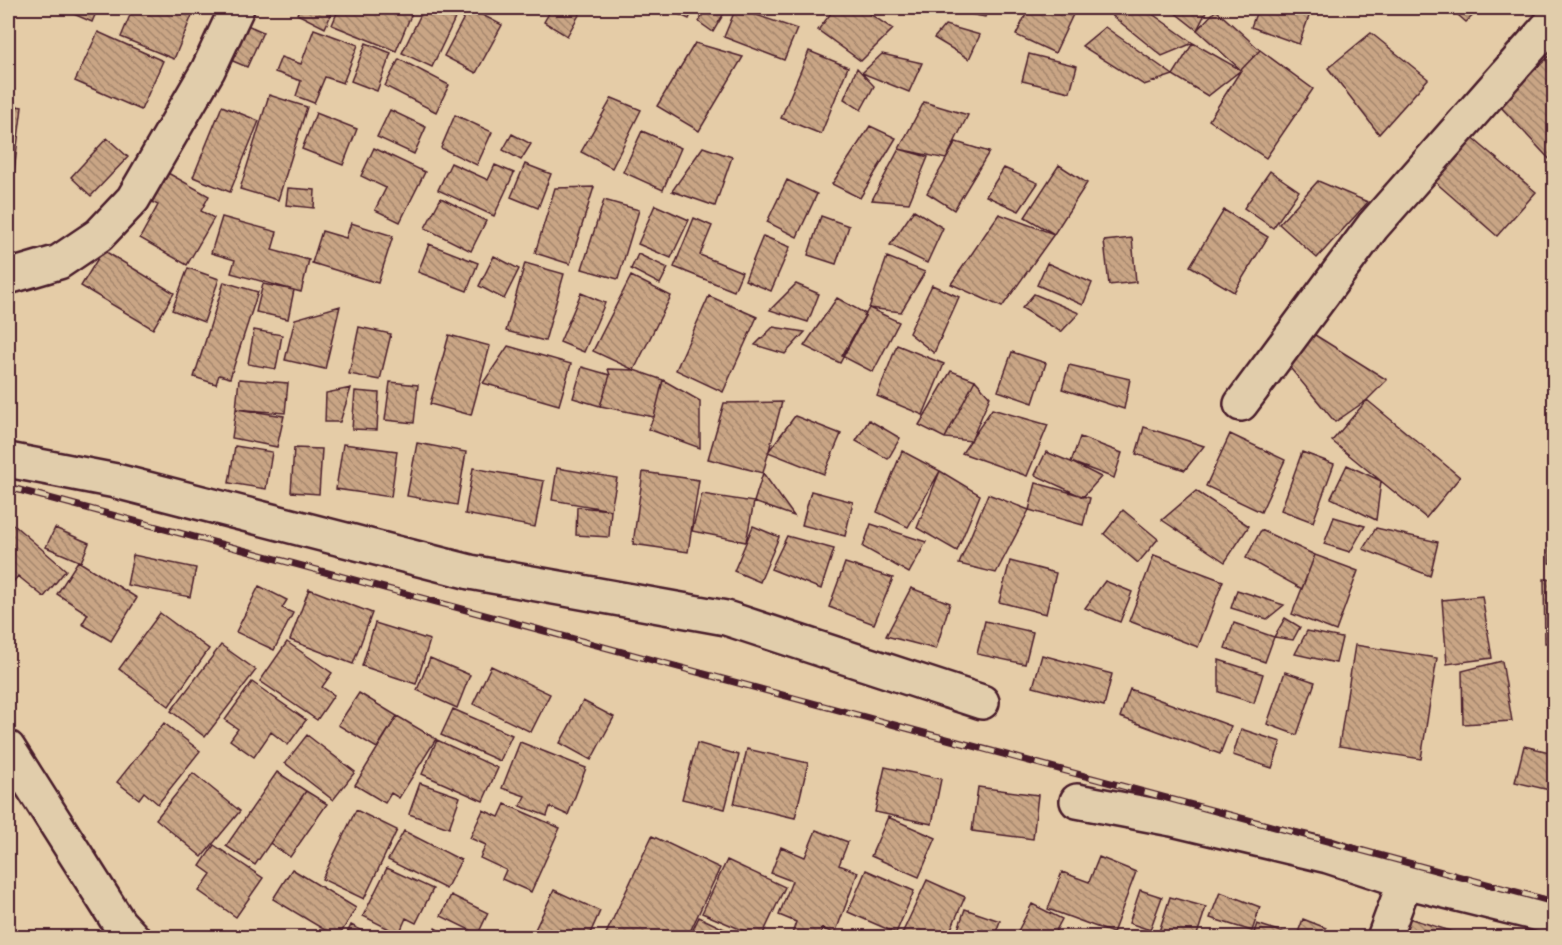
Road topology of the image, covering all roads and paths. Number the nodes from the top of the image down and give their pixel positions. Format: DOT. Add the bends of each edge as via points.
graph roads {
  1 [pos="237,8"];
  2 [pos="1554,20"];
  3 [pos="8,278"];
  4 [pos="1241,404"];
  5 [pos="8,460"];
  6 [pos="982,702"];
  7 [pos="8,748"];
  8 [pos="1077,801"];
  9 [pos="1405,881"];
  10 [pos="1554,918"];
  11 [pos="133,938"];
  12 [pos="1384,938"];
  1 -- 3 [label="street" via="208,70 133,199 99,235 59,262"];
  2 -- 4 [label="street" via="1373,226"];
  5 -- 6 [label="street" via="116,481 470,572 726,618"];
  7 -- 11 [label="street" via="119,923"];
  8 -- 9 [label="street" via="1329,856"];
  9 -- 10 [label="street"];
  9 -- 12 [label="street"];
}
